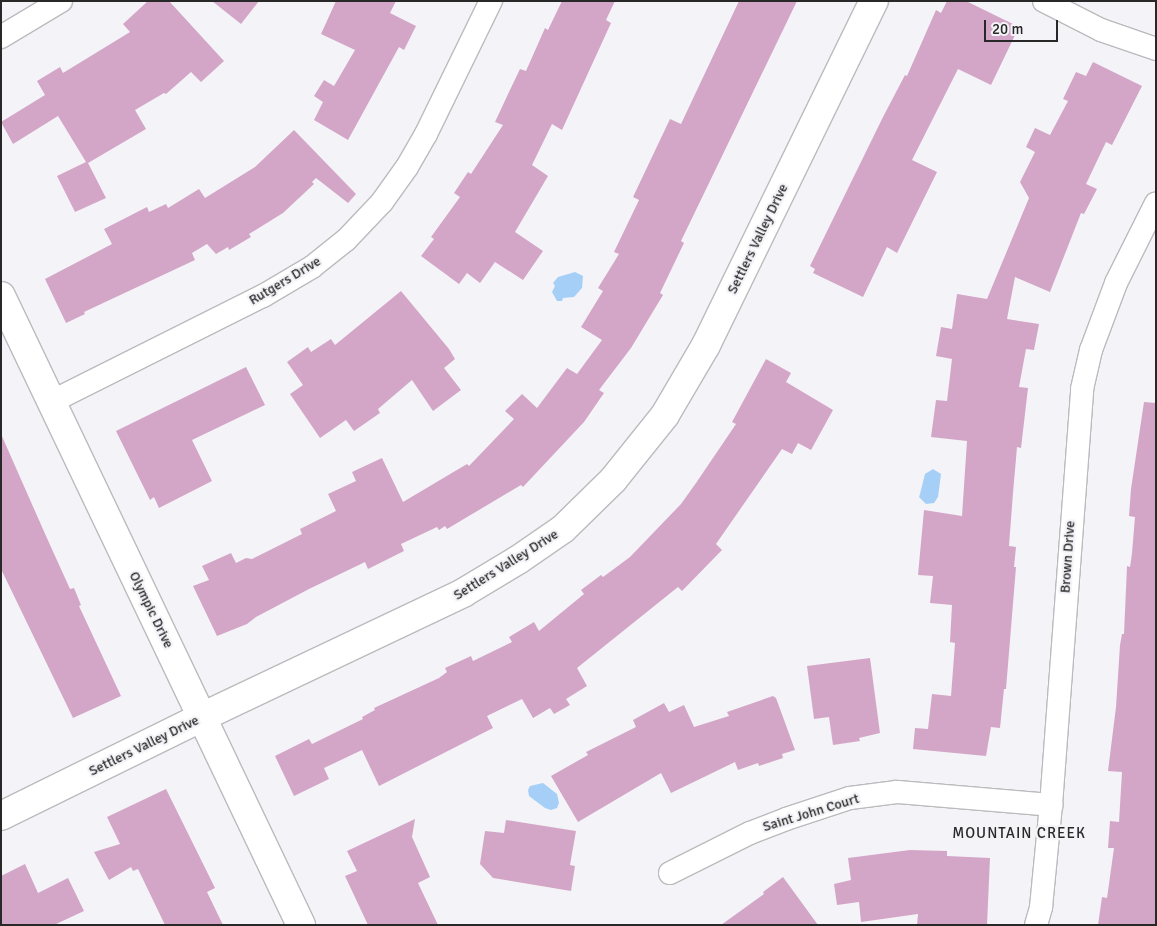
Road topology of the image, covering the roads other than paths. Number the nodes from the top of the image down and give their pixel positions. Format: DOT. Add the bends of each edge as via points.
graph roads {
  1 [pos="61,1"];
  2 [pos="491,1"];
  3 [pos="874,1"];
  4 [pos="1044,1"];
  5 [pos="1,37"];
  6 [pos="1156,49"];
  7 [pos="1156,203"];
  8 [pos="1,296"];
  9 [pos="51,402"];
  10 [pos="202,717"];
  11 [pos="1051,805"];
  12 [pos="1,816"];
  13 [pos="670,873"];
  14 [pos="301,925"];
  15 [pos="1036,925"];
  1 -- 5 [label="street"];
  2 -- 9 [label="street, Rutgers Drive" via="407,167 382,202 346,240 312,267 263,296"];
  3 -- 10 [label="street, Settlers Valley Drive" via="706,345 665,416 613,480 563,529 463,593"];
  4 -- 6 [label="street" via="1102,30"];
  7 -- 11 [label="street, Brown Drive" via="1116,283 1091,350 1082,389"];
  8 -- 9 [label="street, Olympic Drive"];
  9 -- 10 [label="street, Olympic Drive"];
  10 -- 12 [label="street, Settlers Valley Drive"];
  10 -- 14 [label="street, Olympic Drive"];
  11 -- 13 [label="street, Saint John Court" via="897,792 850,798 750,833"];
  11 -- 15 [label="street, Brown Drive" via="1041,907"];
}
